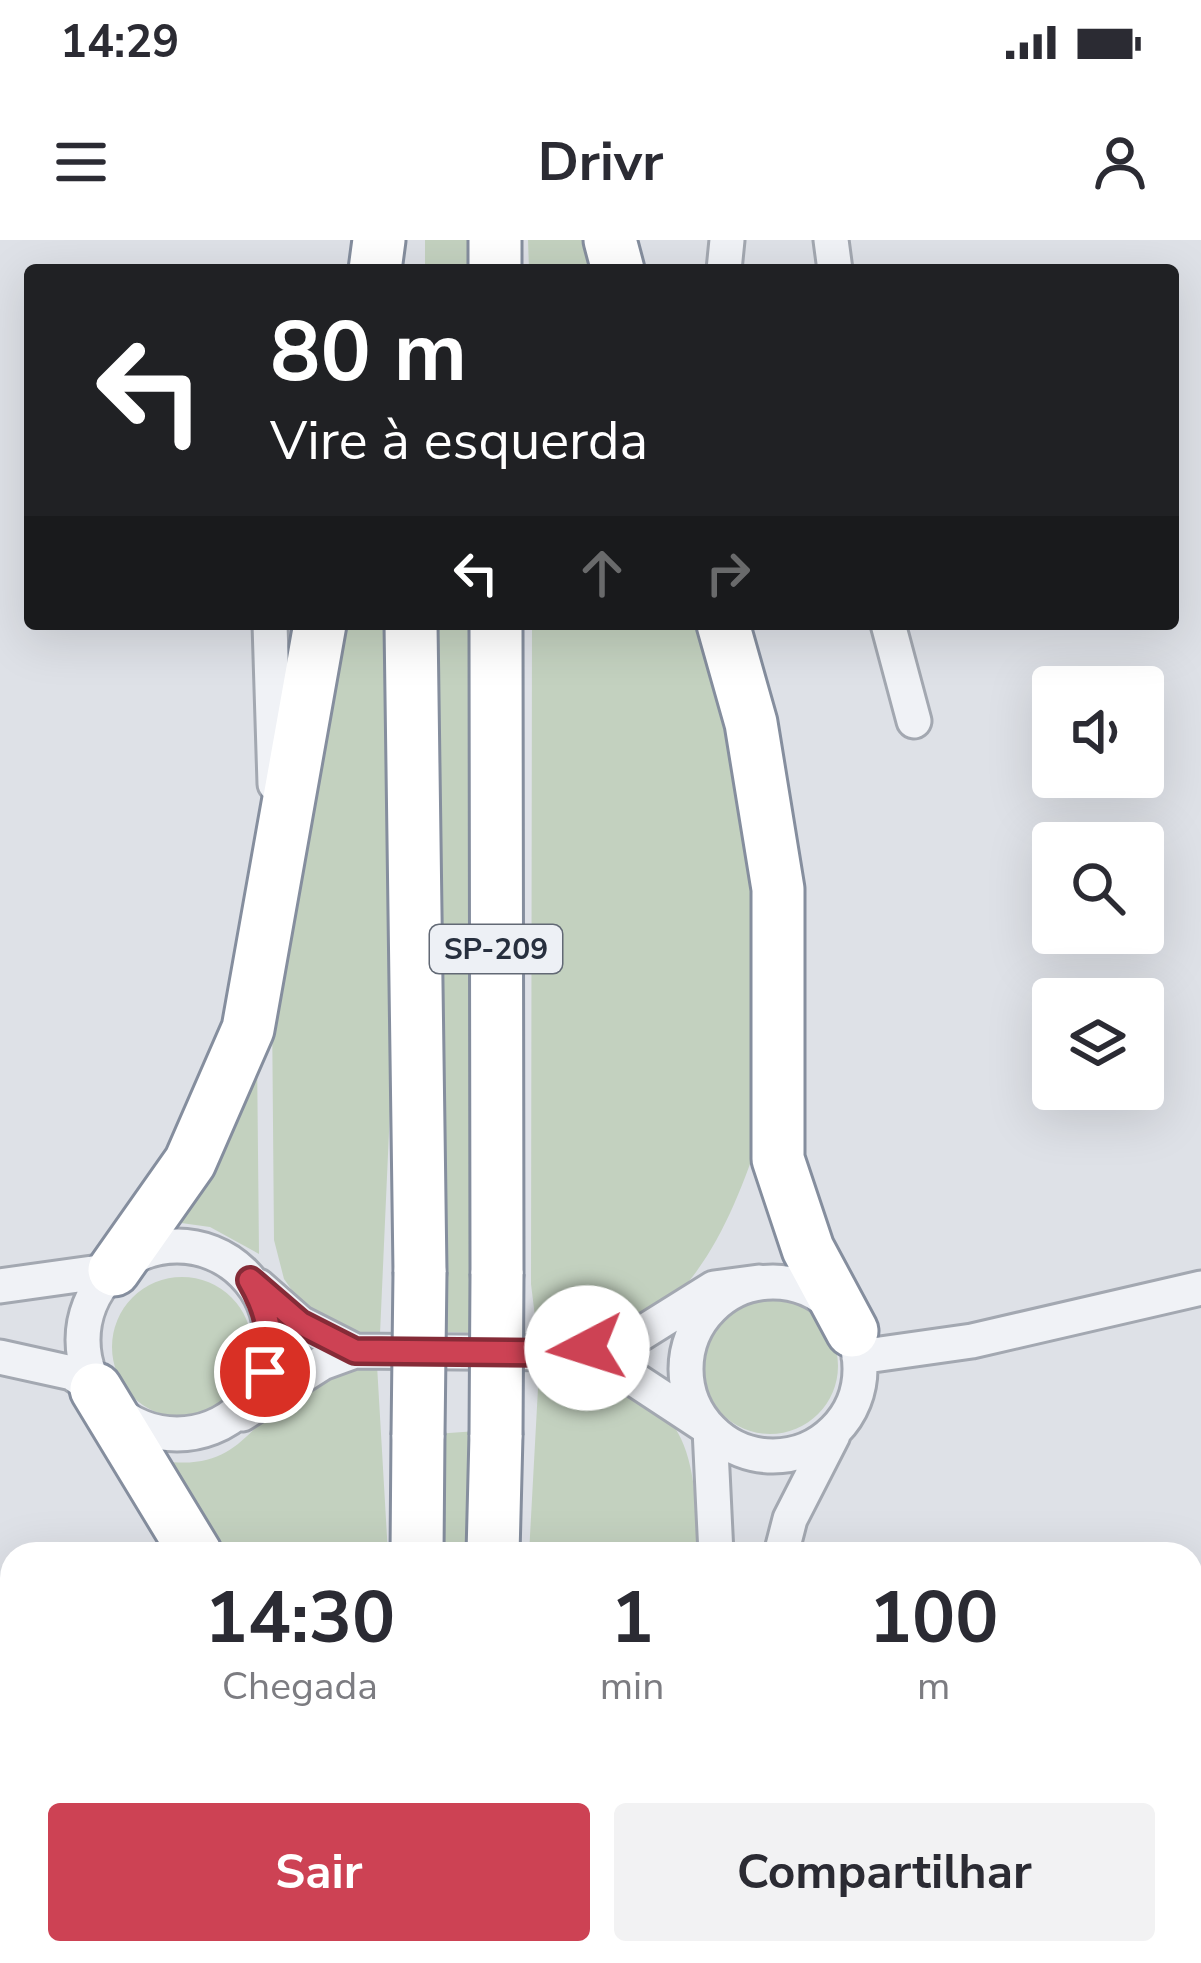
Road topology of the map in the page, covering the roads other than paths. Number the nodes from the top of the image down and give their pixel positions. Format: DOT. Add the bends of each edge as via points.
graph roads {
  1 [pos="270,630"];
  2 [pos="319,630"];
  3 [pos="411,630"];
  4 [pos="496,630"];
  5 [pos="725,630"];
  6 [pos="890,630"];
  7 [pos="914,721"];
  8 [pos="277,862"];
  9 [pos="114,1270"];
  10 [pos="250,1280"];
  11 [pos="759,1282"];
  12 [pos="0,1286"];
  13 [pos="1201,1288"];
  14 [pos="856,1344"];
  15 [pos="355,1351"];
  16 [pos="562,1353"];
  17 [pos="0,1358"];
  18 [pos="96,1388"];
  19 [pos="224,1422"];
  20 [pos="837,1427"];
  21 [pos="710,1429"];
  22 [pos="189,1542"];
  23 [pos="417,1542"];
  24 [pos="493,1542"];
  25 [pos="716,1542"];
  26 [pos="785,1542"];
  1 -- 8 [label="street"];
  2 -- 8 [label="highway"];
  3 -- 23 [label="highway, SP-209, bridge"];
  4 -- 24 [label="highway, SP-209, bridge"];
  5 -- 14 [label="highway" via="755,745 778,889 778,1159 808,1249"];
  6 -- 7 [label="street"];
  8 -- 9 [label="highway" via="260,986 232,1072 182,1175"];
  9 -- 10 [label="street" via="135,1256 184,1246 220,1256"];
  9 -- 12 [label="street"];
  9 -- 18 [label="street" via="84,1326"];
  10 -- 15 [label="street" via="300,1323"];
  10 -- 19 [label="street" via="272,1341 249,1401"];
  11 -- 14 [label="street" via="824,1298"];
  11 -- 16 [label="street" via="713,1288 642,1334"];
  11 -- 21 [label="street" via="708,1310 693,1334 688,1389"];
  13 -- 14 [label="street" via="972,1341"];
  14 -- 20 [label="street" via="859,1382"];
  15 -- 16 [label="street"];
  15 -- 19 [label="street"];
  16 -- 21 [label="street" via="634,1379"];
  17 -- 18 [label="street" via="72,1373"];
  18 -- 19 [label="street" via="116,1412 168,1434"];
  18 -- 22 [label="highway"];
  20 -- 21 [label="street" via="800,1452 777,1456 733,1447"];
  20 -- 26 [label="street"];
  21 -- 25 [label="street"];
}
